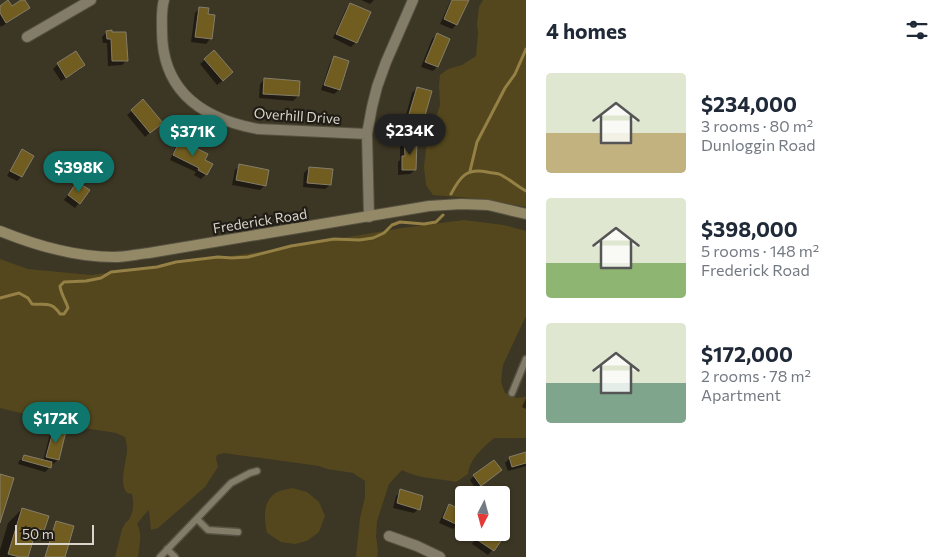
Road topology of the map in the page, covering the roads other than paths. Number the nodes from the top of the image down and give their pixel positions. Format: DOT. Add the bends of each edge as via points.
graph roads {
  1 [pos="90,0"];
  2 [pos="164,0"];
  3 [pos="413,0"];
  4 [pos="27,37"];
  5 [pos="367,134"];
  6 [pos="526,214"];
  7 [pos="369,217"];
  8 [pos="0,231"];
  9 [pos="526,359"];
  10 [pos="512,393"];
  11 [pos="258,471"];
  12 [pos="197,519"];
  13 [pos="238,532"];
  14 [pos="389,536"];
  15 [pos="168,549"];
  16 [pos="160,557"];
  17 [pos="176,557"];
  18 [pos="440,557"];
  1 -- 4 [label="street"];
  2 -- 5 [label="street, Overhill Drive" via="162,43 166,65 177,85 204,111 240,126 258,129"];
  3 -- 5 [label="street" via="377,86"];
  5 -- 7 [label="street"];
  6 -- 7 [label="main road, Frederick Road" via="488,205 461,204"];
  7 -- 8 [label="main road, Frederick Road" via="116,257 73,254"];
  9 -- 10 [label="lane"];
  11 -- 12 [label="lane" via="231,483"];
  12 -- 13 [label="lane" via="208,530"];
  12 -- 15 [label="lane"];
  14 -- 18 [label="street"];
  15 -- 16 [label="lane"];
  15 -- 17 [label="lane"];
}
